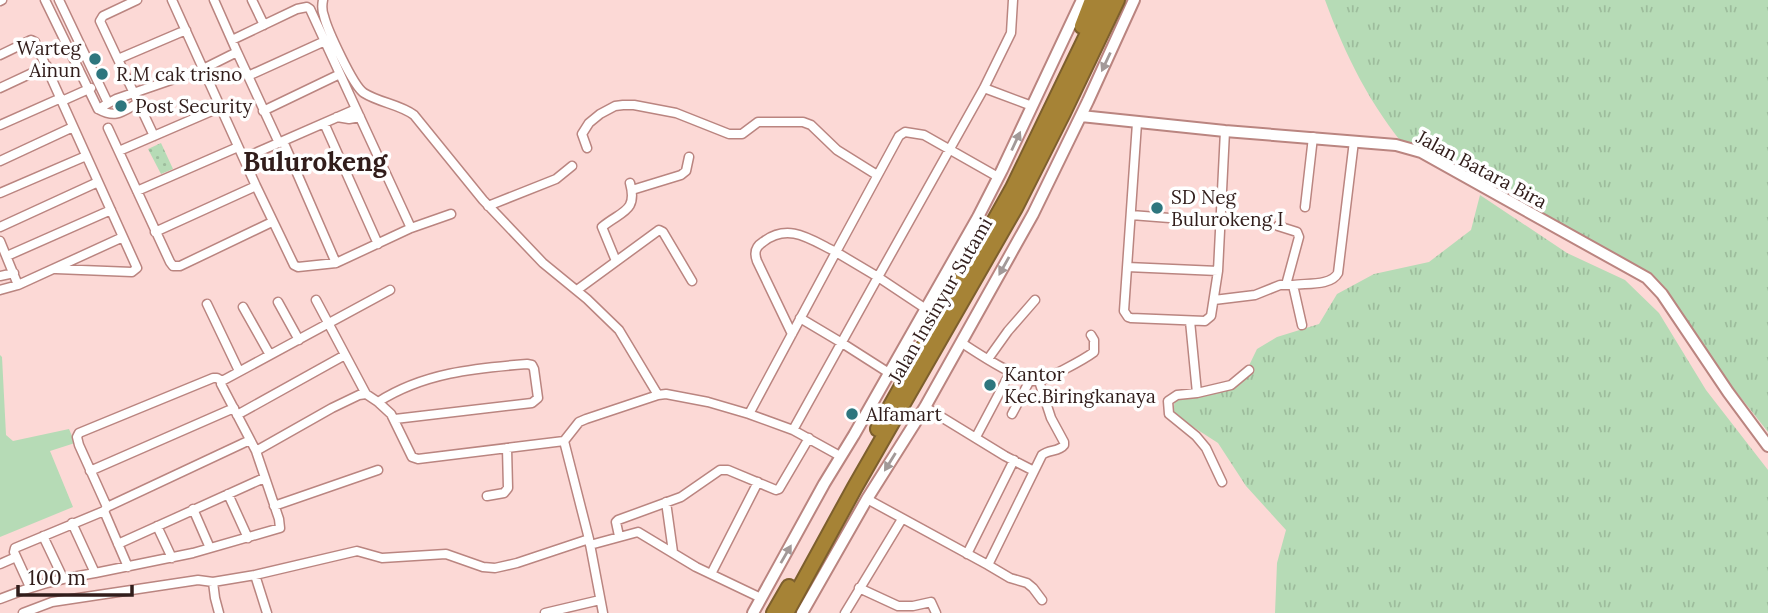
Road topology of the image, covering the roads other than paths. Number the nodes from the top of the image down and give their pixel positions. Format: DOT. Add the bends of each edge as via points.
graph roads {
  1 [pos="45,0"];
  2 [pos="59,0"];
  3 [pos="137,0"];
  4 [pos="172,0"];
  5 [pos="214,0"];
  6 [pos="252,0"];
  7 [pos="323,0"];
  8 [pos="1013,0"];
  9 [pos="1082,0"];
  10 [pos="1092,0"];
  11 [pos="1104,0"];
  12 [pos="1117,0"];
  13 [pos="1134,0"];
  14 [pos="67,18"];
  15 [pos="57,24"];
  16 [pos="264,25"];
  17 [pos="186,30"];
  18 [pos="232,40"];
  19 [pos="325,41"];
  20 [pos="81,47"];
  21 [pos="71,52"];
  22 [pos="237,52"];
  23 [pos="0,55"];
  24 [pos="118,59"];
  25 [pos="47,66"];
  26 [pos="203,69"];
  27 [pos="340,74"];
  28 [pos="248,76"];
  29 [pos="99,84"];
  30 [pos="0,88"];
  31 [pos="984,88"];
  32 [pos="89,89"];
  33 [pos="134,93"];
  34 [pos="62,100"];
  35 [pos="108,103"];
  36 [pos="138,103"];
  37 [pos="1032,106"];
  38 [pos="221,107"];
  39 [pos="98,109"];
  40 [pos="263,111"];
  41 [pos="358,113"];
  42 [pos="1081,116"];
  43 [pos="324,123"];
  44 [pos="1137,123"];
  45 [pos="0,125"];
  46 [pos="73,127"];
  47 [pos="108,128"];
  48 [pos="1225,131"];
  49 [pos="154,136"];
  50 [pos="1313,137"];
  51 [pos="1354,141"];
  52 [pos="281,142"];
  53 [pos="238,147"];
  54 [pos="587,148"];
  55 [pos="950,149"];
  56 [pos="119,151"];
  57 [pos="86,156"];
  58 [pos="689,157"];
  59 [pos="244,158"];
  60 [pos="0,161"];
  61 [pos="572,166"];
  62 [pos="877,175"];
  63 [pos="999,177"];
  64 [pos="98,182"];
  65 [pos="256,186"];
  66 [pos="1013,187"];
  67 [pos="137,191"];
  68 [pos="0,193"];
  69 [pos="488,206"];
  70 [pos="1305,207"];
  71 [pos="111,210"];
  72 [pos="451,214"];
  73 [pos="1131,215"];
  74 [pos="272,222"];
  75 [pos="1221,222"];
  76 [pos="1278,226"];
  77 [pos="0,227"];
  78 [pos="411,228"];
  79 [pos="155,232"];
  80 [pos="123,237"];
  81 [pos="0,242"];
  82 [pos="378,244"];
  83 [pos="836,252"];
  84 [pos="7,256"];
  85 [pos="616,261"];
  86 [pos="336,263"];
  87 [pos="1127,267"];
  88 [pos="56,269"];
  89 [pos="1218,271"];
  90 [pos="14,273"];
  91 [pos="0,276"];
  92 [pos="878,278"];
  93 [pos="692,281"];
  94 [pos="18,285"];
  95 [pos="1290,285"];
  96 [pos="0,290"];
  97 [pos="390,290"];
  98 [pos="577,290"];
  99 [pos="316,300"];
  100 [pos="1035,300"];
  101 [pos="1214,300"];
  102 [pos="278,302"];
  103 [pos="207,304"];
  104 [pos="243,307"];
  105 [pos="926,309"];
  106 [pos="800,318"];
  107 [pos="1190,321"];
  108 [pos="329,323"];
  109 [pos="1302,325"];
  110 [pos="792,334"];
  111 [pos="1091,335"];
  112 [pos="299,340"];
  113 [pos="842,343"];
  114 [pos="961,343"];
  115 [pos="270,355"];
  116 [pos="345,355"];
  117 [pos="988,359"];
  118 [pos="1249,370"];
  119 [pos="239,371"];
  120 [pos="1011,371"];
  121 [pos="889,373"];
  122 [pos="222,381"];
  123 [pos="1035,381"];
  124 [pos="1197,393"];
  125 [pos="366,394"];
  126 [pos="658,395"];
  127 [pos="378,402"];
  128 [pos="925,407"];
  129 [pos="235,411"];
  130 [pos="749,414"];
  131 [pos="1012,414"];
  132 [pos="395,419"];
  133 [pos="793,430"];
  134 [pos="976,437"];
  135 [pos="809,438"];
  136 [pos="250,440"];
  137 [pos="564,441"];
  138 [pos="1768,446"];
  139 [pos="507,449"];
  140 [pos="256,451"];
  141 [pos="840,456"];
  142 [pos="1014,460"];
  143 [pos="378,470"];
  144 [pos="90,471"];
  145 [pos="1034,471"];
  146 [pos="264,478"];
  147 [pos="758,482"];
  148 [pos="1223,482"];
  149 [pos="228,494"];
  150 [pos="487,496"];
  151 [pos="867,499"];
  152 [pos="666,502"];
  153 [pos="274,506"];
  154 [pos="105,509"];
  155 [pos="193,509"];
  156 [pos="902,519"];
  157 [pos="72,523"];
  158 [pos="157,526"];
  159 [pos="43,536"];
  160 [pos="619,536"];
  161 [pos="248,538"];
  162 [pos="589,542"];
  163 [pos="118,544"];
  164 [pos="210,548"];
  165 [pos="673,552"];
  166 [pos="967,554"];
  167 [pos="16,557"];
  168 [pos="172,558"];
  169 [pos="0,564"];
  170 [pos="988,565"];
  171 [pos="128,567"];
  172 [pos="95,573"];
  173 [pos="255,575"];
  174 [pos="711,575"];
  175 [pos="63,578"];
  176 [pos="213,582"];
  177 [pos="30,587"];
  178 [pos="859,588"];
  179 [pos="761,598"];
  180 [pos="0,599"];
  181 [pos="600,600"];
  182 [pos="1042,600"];
  183 [pos="23,613"];
  184 [pos="219,613"];
  185 [pos="267,613"];
  186 [pos="545,613"];
  187 [pos="603,613"];
  188 [pos="753,613"];
  189 [pos="774,613"];
  190 [pos="786,613"];
  191 [pos="802,613"];
  192 [pos="845,613"];
  193 [pos="936,613"];
  1 -- 15 [label="street"];
  2 -- 14 [label="street"];
  3 -- 24 [label="street" via="100,20"];
  4 -- 17 [label="street"];
  5 -- 18 [label="street"];
  6 -- 16 [label="street"];
  7 -- 69 [label="street" via="324,19 359,89 414,115"];
  8 -- 31 [label="street" via="1011,33"];
  9 -- 37 [label="street"];
  10 -- 66 [label="highway" via="1019,161"];
  11 -- 66 [label="highway, Jalan Insinyur Sutami"];
  12 -- 190 [label="highway, Jalan Insinyur Sutami" via="1015,208"];
  13 -- 42 [label="street, one-way"];
  14 -- 15 [label="street"];
  14 -- 20 [label="street"];
  15 -- 21 [label="street"];
  16 -- 18 [label="street"];
  16 -- 19 [label="street" via="307,7"];
  17 -- 24 [label="street"];
  17 -- 26 [label="street"];
  18 -- 22 [label="street"];
  19 -- 27 [label="street"];
  19 -- 28 [label="street"];
  20 -- 21 [label="street"];
  20 -- 29 [label="street"];
  21 -- 32 [label="street"];
  22 -- 26 [label="street"];
  22 -- 28 [label="street"];
  23 -- 25 [label="street" via="32,40"];
  24 -- 33 [label="street"];
  25 -- 30 [label="street"];
  25 -- 34 [label="street"];
  26 -- 33 [label="street"];
  26 -- 38 [label="street"];
  27 -- 40 [label="street"];
  27 -- 41 [label="street"];
  28 -- 40 [label="street"];
  29 -- 32 [label="street"];
  29 -- 35 [label="street"];
  31 -- 37 [label="street"];
  31 -- 55 [label="street"];
  32 -- 34 [label="street"];
  32 -- 39 [label="street"];
  33 -- 35 [label="street"];
  33 -- 36 [label="street"];
  34 -- 45 [label="street"];
  34 -- 46 [label="street"];
  35 -- 39 [label="street"];
  36 -- 39 [label="street" via="116,114"];
  36 -- 49 [label="street"];
  63 -- 37 [label="street, one-way"];
  38 -- 49 [label="street"];
  38 -- 53 [label="street"];
  40 -- 52 [label="street"];
  41 -- 43 [label="street"];
  41 -- 78 [label="street"];
  42 -- 44 [label="street, Jalan Batara Bira"];
  42 -- 114 [label="street, one-way"];
  43 -- 52 [label="street"];
  43 -- 82 [label="street"];
  44 -- 48 [label="street, Jalan Batara Bira"];
  44 -- 73 [label="street"];
  46 -- 57 [label="street"];
  46 -- 60 [label="street"];
  47 -- 56 [label="street"];
  48 -- 50 [label="street, Jalan Batara Bira"];
  48 -- 75 [label="street"];
  49 -- 56 [label="street"];
  50 -- 51 [label="street, Jalan Batara Bira"];
  50 -- 70 [label="street"];
  51 -- 95 [label="street" via="1338,273 1328,281"];
  51 -- 138 [label="street, Jalan Batara Bira" via="1421,152 1642,274 1662,294"];
  52 -- 59 [label="street"];
  52 -- 86 [label="street"];
  53 -- 59 [label="street"];
  53 -- 67 [label="street"];
  54 -- 62 [label="street" via="582,134 589,123 615,106 634,105 682,115 729,134 742,134 758,122 803,122"];
  55 -- 62 [label="street" via="923,135 905,132"];
  55 -- 63 [label="street"];
  55 -- 92 [label="street"];
  56 -- 67 [label="street"];
  57 -- 64 [label="street"];
  57 -- 68 [label="street"];
  58 -- 85 [label="street" via="681,175 631,187 630,206 603,227"];
  59 -- 65 [label="street"];
  61 -- 69 [label="street" via="556,178"];
  62 -- 83 [label="street"];
  63 -- 105 [label="street"];
  64 -- 71 [label="street"];
  64 -- 77 [label="street"];
  65 -- 74 [label="street"];
  65 -- 79 [label="street"];
  66 -- 189 [label="highway, Jalan Insinyur Sutami"];
  67 -- 79 [label="street"];
  69 -- 98 [label="street" via="543,263"];
  71 -- 80 [label="street"];
  71 -- 84 [label="street"];
  72 -- 78 [label="street"];
  73 -- 75 [label="street"];
  73 -- 87 [label="street"];
  74 -- 79 [label="street" via="180,266 170,262"];
  74 -- 86 [label="street" via="297,267"];
  75 -- 89 [label="street"];
  76 -- 95 [label="street" via="1297,232 1299,237"];
  78 -- 82 [label="street"];
  80 -- 88 [label="street"];
  80 -- 88 [label="street" via="134,271"];
  81 -- 84 [label="street"];
  82 -- 86 [label="street"];
  83 -- 92 [label="street"];
  83 -- 106 [label="street"];
  83 -- 110 [label="street" via="786,232 773,235 756,249 757,261"];
  84 -- 90 [label="street"];
  85 -- 93 [label="street" via="661,231"];
  85 -- 98 [label="street"];
  87 -- 89 [label="street"];
  87 -- 107 [label="street" via="1124,311 1128,317"];
  88 -- 94 [label="street"];
  89 -- 101 [label="street"];
  90 -- 91 [label="street"];
  90 -- 94 [label="street"];
  92 -- 105 [label="street"];
  92 -- 113 [label="street"];
  94 -- 96 [label="street"];
  95 -- 101 [label="street"];
  95 -- 109 [label="street"];
  97 -- 108 [label="street"];
  98 -- 126 [label="street" via="619,330"];
  99 -- 108 [label="street"];
  100 -- 117 [label="street"];
  101 -- 107 [label="street" via="1209,318"];
  102 -- 112 [label="street"];
  103 -- 119 [label="street"];
  104 -- 115 [label="street"];
  105 -- 121 [label="street"];
  106 -- 110 [label="street"];
  106 -- 113 [label="street"];
  107 -- 124 [label="street"];
  108 -- 112 [label="street"];
  108 -- 116 [label="street"];
  110 -- 130 [label="street"];
  111 -- 123 [label="street" via="1094,352"];
  112 -- 115 [label="street"];
  113 -- 121 [label="street"];
  113 -- 133 [label="street"];
  114 -- 117 [label="street"];
  114 -- 128 [label="street"];
  115 -- 119 [label="street"];
  116 -- 125 [label="street"];
  116 -- 129 [label="street"];
  117 -- 120 [label="street"];
  118 -- 124 [label="street" via="1231,385"];
  119 -- 122 [label="street"];
  120 -- 123 [label="street"];
  120 -- 134 [label="street"];
  121 -- 141 [label="street"];
  122 -- 129 [label="street"];
  122 -- 144 [label="street" via="213,379 79,433"];
  123 -- 131 [label="street"];
  123 -- 145 [label="street" via="1064,442 1062,448 1042,455"];
  124 -- 148 [label="street" via="1172,397 1167,411 1206,448"];
  125 -- 127 [label="street"];
  125 -- 140 [label="street"];
  126 -- 130 [label="street"];
  126 -- 137 [label="street" via="579,422"];
  127 -- 132 [label="street"];
  127 -- 132 [label="street" via="396,390 449,373 527,364 534,369 538,398 532,403"];
  128 -- 134 [label="street"];
  128 -- 151 [label="street, one-way"];
  129 -- 136 [label="street"];
  129 -- 144 [label="street"];
  130 -- 133 [label="street"];
  132 -- 139 [label="street" via="414,458"];
  133 -- 135 [label="street"];
  134 -- 142 [label="street"];
  135 -- 141 [label="street"];
  135 -- 147 [label="street" via="781,488"];
  136 -- 140 [label="street"];
  136 -- 154 [label="street"];
  137 -- 139 [label="street"];
  137 -- 162 [label="street"];
  139 -- 150 [label="street" via="508,488"];
  140 -- 146 [label="street"];
  179 -- 141 [label="street, one-way"];
  142 -- 145 [label="street"];
  142 -- 166 [label="street"];
  143 -- 153 [label="street"];
  144 -- 154 [label="street"];
  145 -- 170 [label="street"];
  146 -- 149 [label="street"];
  146 -- 153 [label="street"];
  147 -- 152 [label="street" via="720,470"];
  147 -- 174 [label="street"];
  149 -- 155 [label="street"];
  149 -- 161 [label="street"];
  151 -- 156 [label="street"];
  151 -- 191 [label="street"];
  152 -- 160 [label="street" via="618,520"];
  152 -- 165 [label="street"];
  153 -- 161 [label="street" via="281,528"];
  154 -- 157 [label="street"];
  154 -- 163 [label="street"];
  155 -- 158 [label="street"];
  155 -- 164 [label="street"];
  156 -- 166 [label="street"];
  156 -- 178 [label="street"];
  157 -- 159 [label="street"];
  157 -- 172 [label="street"];
  158 -- 163 [label="street"];
  158 -- 168 [label="street"];
  159 -- 167 [label="street" via="16,547"];
  159 -- 175 [label="street"];
  160 -- 162 [label="street"];
  160 -- 165 [label="street" via="638,532"];
  161 -- 164 [label="street"];
  162 -- 173 [label="street" via="495,568 446,554 382,558 357,551"];
  162 -- 181 [label="street"];
  163 -- 171 [label="street"];
  164 -- 168 [label="street"];
  165 -- 174 [label="street"];
  166 -- 170 [label="street"];
  167 -- 169 [label="street"];
  167 -- 177 [label="street"];
  168 -- 171 [label="street"];
  170 -- 182 [label="street" via="1027,583"];
  171 -- 172 [label="street"];
  172 -- 175 [label="street"];
  173 -- 176 [label="street"];
  173 -- 185 [label="street"];
  174 -- 179 [label="street"];
  175 -- 177 [label="street"];
  176 -- 183 [label="street" via="198,580 86,596"];
  176 -- 184 [label="street"];
  177 -- 180 [label="street"];
  178 -- 192 [label="street"];
  178 -- 193 [label="street" via="898,606 931,602"];
  179 -- 188 [label="street"];
  181 -- 186 [label="street"];
  181 -- 187 [label="street"];
}
